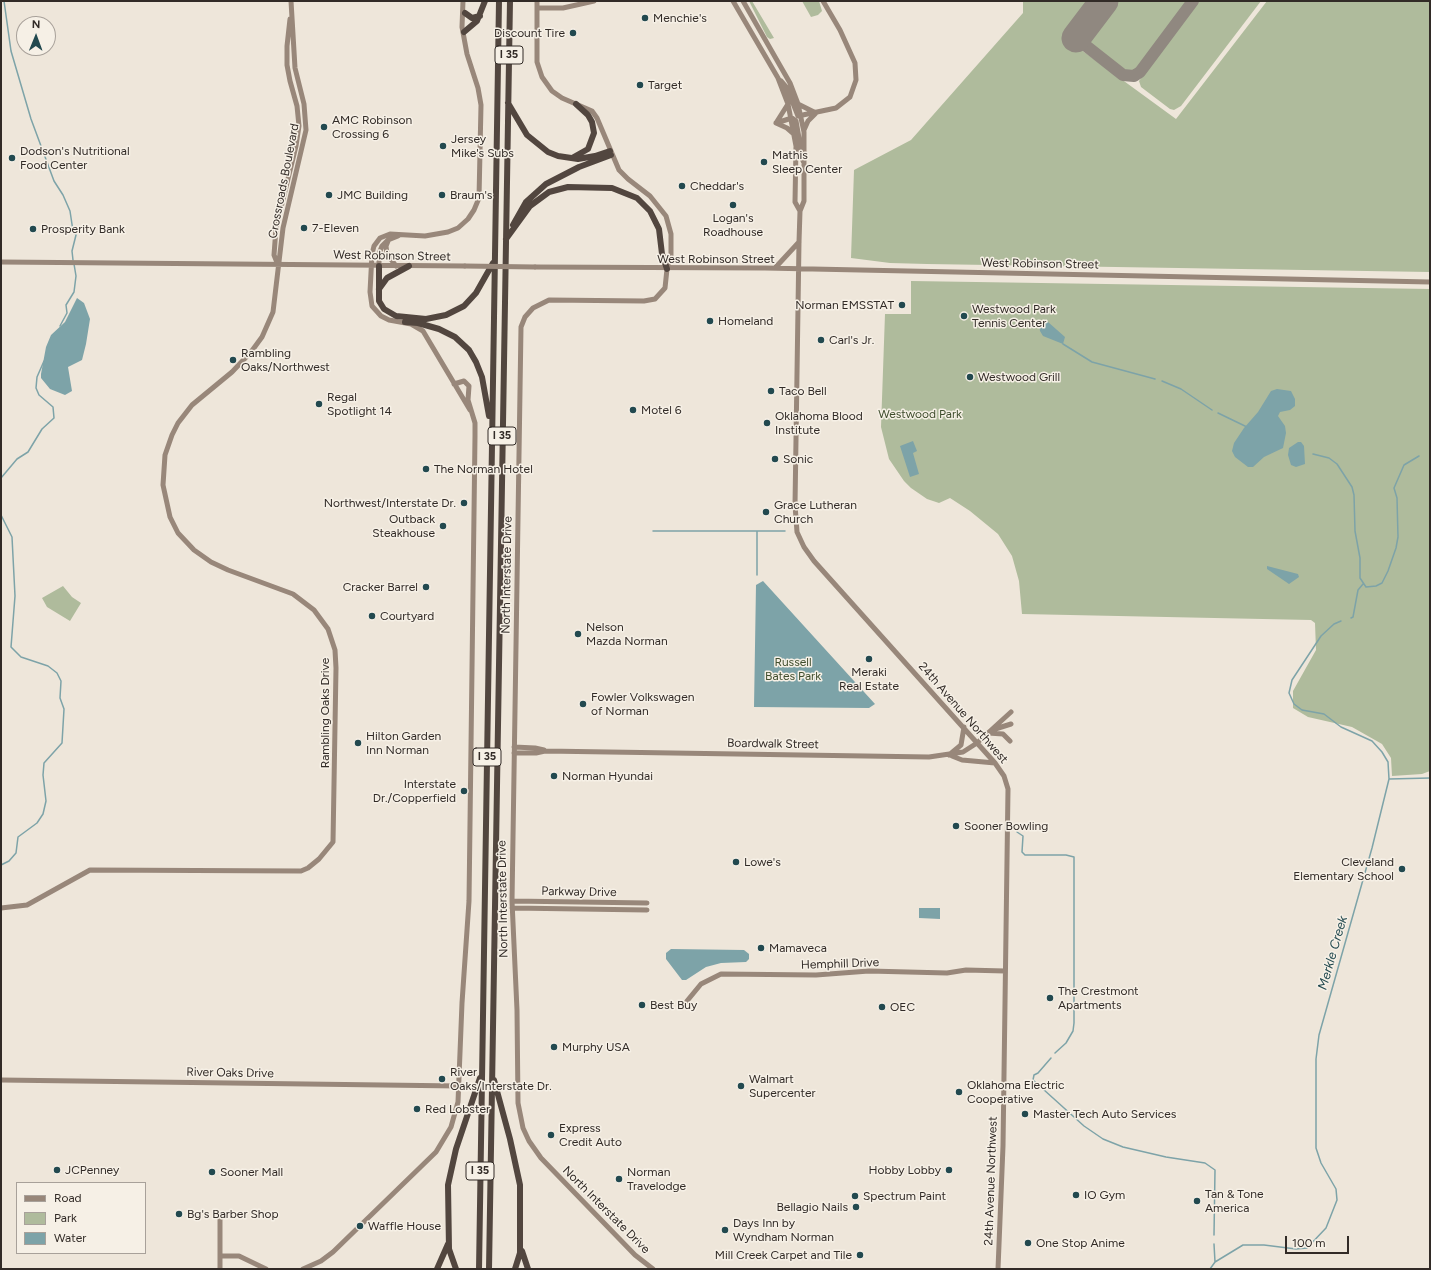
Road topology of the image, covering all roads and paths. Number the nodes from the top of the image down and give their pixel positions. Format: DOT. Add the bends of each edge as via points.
graph roads {
  1 [pos="291,1"];
  2 [pos="464,1"];
  3 [pos="485,1"];
  4 [pos="499,1"];
  5 [pos="510,1"];
  6 [pos="537,1"];
  7 [pos="594,1"];
  8 [pos="733,1"];
  9 [pos="743,1"];
  10 [pos="823,1"];
  11 [pos="537,8"];
  12 [pos="465,13"];
  13 [pos="480,16"];
  14 [pos="464,32"];
  15 [pos="777,77"];
  16 [pos="508,102"];
  17 [pos="576,104"];
  18 [pos="788,104"];
  19 [pos="798,104"];
  20 [pos="816,113"];
  21 [pos="801,116"];
  22 [pos="792,118"];
  23 [pos="776,123"];
  24 [pos="804,132"];
  25 [pos="795,136"];
  26 [pos="611,153"];
  27 [pos="569,158"];
  28 [pos="805,169"];
  29 [pos="800,211"];
  30 [pos="398,236"];
  31 [pos="506,239"];
  32 [pos="388,240"];
  33 [pos="799,242"];
  34 [pos="495,258"];
  35 [pos="1,262"];
  36 [pos="278,265"];
  37 [pos="370,266"];
  38 [pos="379,266"];
  39 [pos="396,266"];
  40 [pos="408,266"];
  41 [pos="775,268"];
  42 [pos="667,269"];
  43 [pos="799,269"];
  44 [pos="1430,282"];
  45 [pos="379,290"];
  46 [pos="404,322"];
  47 [pos="454,384"];
  48 [pos="471,413"];
  49 [pos="492,442"];
  50 [pos="1011,712"];
  51 [pos="1011,724"];
  52 [pos="964,728"];
  53 [pos="990,731"];
  54 [pos="1010,741"];
  55 [pos="977,743"];
  56 [pos="514,750"];
  57 [pos="949,755"];
  58 [pos="995,763"];
  59 [pos="512,901"];
  60 [pos="647,903"];
  61 [pos="1,908"];
  62 [pos="512,908"];
  63 [pos="647,910"];
  64 [pos="1005,971"];
  65 [pos="686,1001"];
  66 [pos="482,1073"];
  67 [pos="492,1073"];
  68 [pos="1,1080"];
  69 [pos="459,1086"];
  70 [pos="220,1219"];
  71 [pos="448,1244"];
  72 [pos="521,1246"];
  73 [pos="220,1256"];
  74 [pos="452,1262"];
  75 [pos="516,1267"];
  76 [pos="220,1269"];
  77 [pos="266,1269"];
  78 [pos="303,1269"];
  79 [pos="437,1269"];
  80 [pos="456,1269"];
  81 [pos="459,1269"];
  82 [pos="479,1269"];
  83 [pos="489,1269"];
  84 [pos="511,1269"];
  85 [pos="528,1269"];
  86 [pos="653,1269"];
  87 [pos="998,1269"];
  1 -- 36 [label="main road, Crossroads Boulevard" via="294,68 304,104 306,130 283,228"];
  2 -- 12 [label="main road"];
  2 -- 14 [label="main road"];
  3 -- 13 [label="highway"];
  4 -- 34 [label="highway, I 35"];
  5 -- 16 [label="highway, I 35"];
  6 -- 11 [label="main road, North Interstate Drive"];
  7 -- 11 [label="main road" via="564,8"];
  8 -- 15 [label="main road, 24th Avenue Northwest"];
  9 -- 19 [label="main road, 24th Avenue Northwest" via="784,71"];
  10 -- 20 [label="main road" via="840,30 853,60 856,80 854,90 847,101 836,108"];
  11 -- 17 [label="main road, North Interstate Drive" via="537,62 540,73 552,91"];
  12 -- 13 [label="highway" via="472,18"];
  12 -- 14 [label="main road"];
  13 -- 14 [label="highway" via="475,24"];
  14 -- 30 [label="main road" via="467,54 481,105 479,198 471,215 453,230 438,235"];
  15 -- 18 [label="main road, 24th Avenue Northwest"];
  15 -- 21 [label="main road" via="787,88 796,113"];
  16 -- 27 [label="highway" via="521,126 533,141 548,152"];
  16 -- 31 [label="highway, I 35"];
  17 -- 26 [label="main road, North Interstate Drive" via="592,112 597,118"];
  17 -- 27 [label="highway" via="588,115 594,133 588,149"];
  18 -- 22 [label="main road, 24th Avenue Northwest"];
  18 -- 23 [label="main road"];
  19 -- 20 [label="main road"];
  19 -- 21 [label="main road, 24th Avenue Northwest"];
  20 -- 21 [label="main road"];
  20 -- 24 [label="main road" via="808,121"];
  21 -- 24 [label="main road, 24th Avenue Northwest"];
  22 -- 23 [label="main road"];
  22 -- 25 [label="main road, 24th Avenue Northwest"];
  22 -- 28 [label="main road" via="798,125 800,152"];
  23 -- 25 [label="main road" via="787,128"];
  24 -- 28 [label="main road, 24th Avenue Northwest"];
  25 -- 29 [label="main road, 24th Avenue Northwest" via="796,202"];
  26 -- 27 [label="highway" via="586,158"];
  26 -- 31 [label="highway" via="557,177 539,190 521,209"];
  26 -- 42 [label="main road, North Interstate Drive" via="623,174 650,196 666,216 672,246"];
  28 -- 29 [label="main road, 24th Avenue Northwest" via="804,201"];
  29 -- 33 [label="main road, 24th Avenue Northwest"];
  30 -- 32 [label="main road"];
  30 -- 37 [label="main road" via="387,235 378,240 373,249"];
  31 -- 42 [label="highway" via="530,206 549,192 568,187 612,188 637,198 650,211 659,229"];
  31 -- 67 [label="highway, I 35"];
  32 -- 38 [label="main road" via="380,250"];
  32 -- 39 [label="main road" via="387,254"];
  33 -- 41 [label="main road"];
  33 -- 43 [label="main road, 24th Avenue Northwest"];
  34 -- 45 [label="highway" via="472,298 460,309 446,316 426,319 392,315 380,304"];
  34 -- 49 [label="highway, I 35"];
  35 -- 36 [label="main road, West Robinson Street"];
  36 -- 37 [label="main road, West Robinson Street"];
  36 -- 61 [label="main road, Rambling Oaks Drive" via="273,312 265,332 240,365 192,405 178,423 165,455 163,490 167,509 178,533 194,550 228,570 293,594 314,610 328,630 335,650 336,668 334,836 331,846 308,868 301,871 90,870 27,905"];
  37 -- 38 [label="main road, West Robinson Street"];
  37 -- 46 [label="main road" via="370,298 375,311 385,318"];
  38 -- 39 [label="main road, West Robinson Street"];
  38 -- 45 [label="highway"];
  39 -- 40 [label="main road, West Robinson Street"];
  40 -- 42 [label="main road, West Robinson Street, bridge"];
  40 -- 45 [label="highway" via="387,278"];
  41 -- 42 [label="main road, West Robinson Street"];
  41 -- 43 [label="main road, West Robinson Street"];
  42 -- 56 [label="main road, North Interstate Drive" via="665,288 655,299 549,300 533,308 522,322"];
  43 -- 44 [label="main road, West Robinson Street"];
  43 -- 52 [label="main road, 24th Avenue Northwest" via="795,505 797,532 814,562"];
  46 -- 47 [label="main road" via="416,326 427,335"];
  46 -- 49 [label="highway" via="428,324 444,331 460,341 474,357 486,390"];
  47 -- 48 [label="main road"];
  47 -- 48 [label="main road" via="462,381 468,384"];
  48 -- 69 [label="main road" via="475,436 468,914"];
  49 -- 66 [label="highway, I 35"];
  50 -- 53 [label="main road, Boardwalk Street"];
  51 -- 53 [label="main road"];
  52 -- 55 [label="main road, 24th Avenue Northwest"];
  52 -- 57 [label="main road" via="961,745"];
  53 -- 54 [label="main road" via="1003,734"];
  53 -- 55 [label="main road, Boardwalk Street"];
  55 -- 57 [label="main road, Boardwalk Street" via="961,754"];
  55 -- 58 [label="main road, 24th Avenue Northwest"];
  56 -- 57 [label="main road, Boardwalk Street" via="929,757"];
  56 -- 59 [label="main road, North Interstate Drive"];
  57 -- 58 [label="main road" via="962,760"];
  58 -- 64 [label="main road, 24th Avenue Northwest" via="1004,776 1008,795"];
  59 -- 60 [label="main road, Parkway Drive"];
  59 -- 62 [label="main road, North Interstate Drive"];
  62 -- 63 [label="main road, Parkway Drive"];
  62 -- 86 [label="main road, North Interstate Drive" via="518,1103 523,1128 546,1164"];
  64 -- 65 [label="main road, Hemphill Drive" via="858,972 816,975 721,974 700,984"];
  64 -- 87 [label="main road, 24th Avenue Northwest" via="1003,1146"];
  66 -- 71 [label="highway" via="450,1172 447,1197"];
  66 -- 82 [label="highway, I 35"];
  67 -- 72 [label="highway" via="520,1185"];
  67 -- 83 [label="highway, I 35"];
  68 -- 69 [label="main road, River Oaks Drive"];
  69 -- 78 [label="main road" via="454,1120 436,1152 333,1252 321,1262"];
  70 -- 73 [label="main road"];
  71 -- 74 [label="highway"];
  71 -- 79 [label="highway"];
  72 -- 75 [label="highway"];
  72 -- 85 [label="highway"];
  73 -- 76 [label="main road"];
  73 -- 77 [label="main road" via="239,1256"];
  74 -- 80 [label="highway"];
  74 -- 81 [label="highway"];
  75 -- 84 [label="highway"];
}
